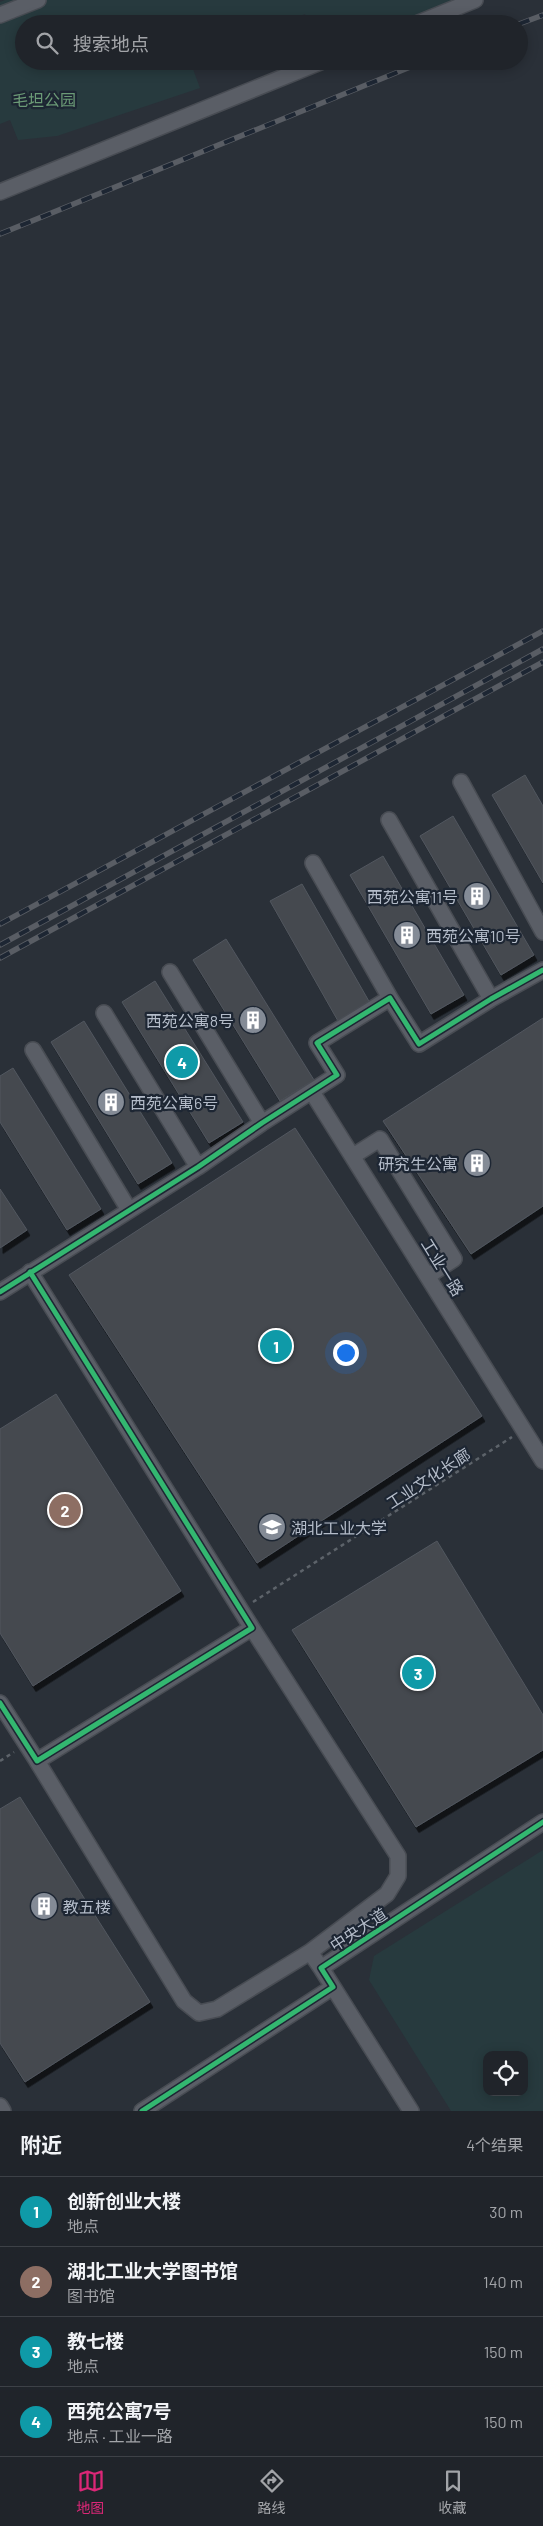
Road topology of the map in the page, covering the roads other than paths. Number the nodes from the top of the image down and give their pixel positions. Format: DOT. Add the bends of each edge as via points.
graph roads {
  1 [pos="38,0"];
  2 [pos="475,0"];
  3 [pos="0,15"];
  4 [pos="438,15"];
  5 [pos="301,70"];
  6 [pos="0,192"];
  7 [pos="461,782"];
  8 [pos="389,820"];
  9 [pos="313,863"];
  10 [pos="543,932"];
  11 [pos="543,970"];
  12 [pos="170,972"];
  13 [pos="390,998"];
  14 [pos="491,998"];
  15 [pos="104,1013"];
  16 [pos="33,1050"];
  17 [pos="312,1092"];
  18 [pos="262,1123"];
  19 [pos="353,1156"];
  20 [pos="198,1167"];
  21 [pos="129,1210"];
  22 [pos="30,1272"];
  23 [pos="428,1276"];
  24 [pos="0,1292"];
  25 [pos="543,1461"];
  26 [pos="252,1628"];
  27 [pos="0,1703"];
  28 [pos="37,1761"];
  29 [pos="543,1822"];
  30 [pos="310,1952"];
  31 [pos="321,1968"];
  32 [pos="333,1987"];
  33 [pos="0,2106"];
  34 [pos="3,2111"];
  35 [pos="142,2111"];
  36 [pos="411,2111"];
  1 -- 3 [label="street"];
  2 -- 4 [label="street"];
  5 -- 6 [label="street"];
  7 -- 10 [label="street"];
  8 -- 14 [label="street"];
  9 -- 13 [label="street"];
  11 -- 14 [label="street"];
  12 -- 18 [label="street"];
  13 -- 14 [label="street" via="419,1044"];
  13 -- 17 [label="street" via="317,1043 337,1075"];
  15 -- 20 [label="street"];
  16 -- 21 [label="street"];
  17 -- 18 [label="street"];
  17 -- 19 [label="street, 工业一路"];
  18 -- 20 [label="street"];
  19 -- 23 [label="street, 工业一路"];
  19 -- 23 [label="street" via="380,1139 454,1259"];
  20 -- 21 [label="street"];
  21 -- 22 [label="street"];
  22 -- 24 [label="street"];
  22 -- 26 [label="street"];
  23 -- 25 [label="street, 工业一路"];
  26 -- 28 [label="street"];
  26 -- 30 [label="street" via="398,1856 398,1876 387,1894"];
  27 -- 28 [label="street"];
  28 -- 30 [label="street" via="184,2002 199,2013 217,2008"];
  29 -- 31 [label="street, 中央大道"];
  30 -- 31 [label="street"];
  31 -- 32 [label="street, 中央大道"];
  32 -- 35 [label="street"];
  32 -- 36 [label="street, 中央大道"];
  33 -- 34 [label="street"];
}
